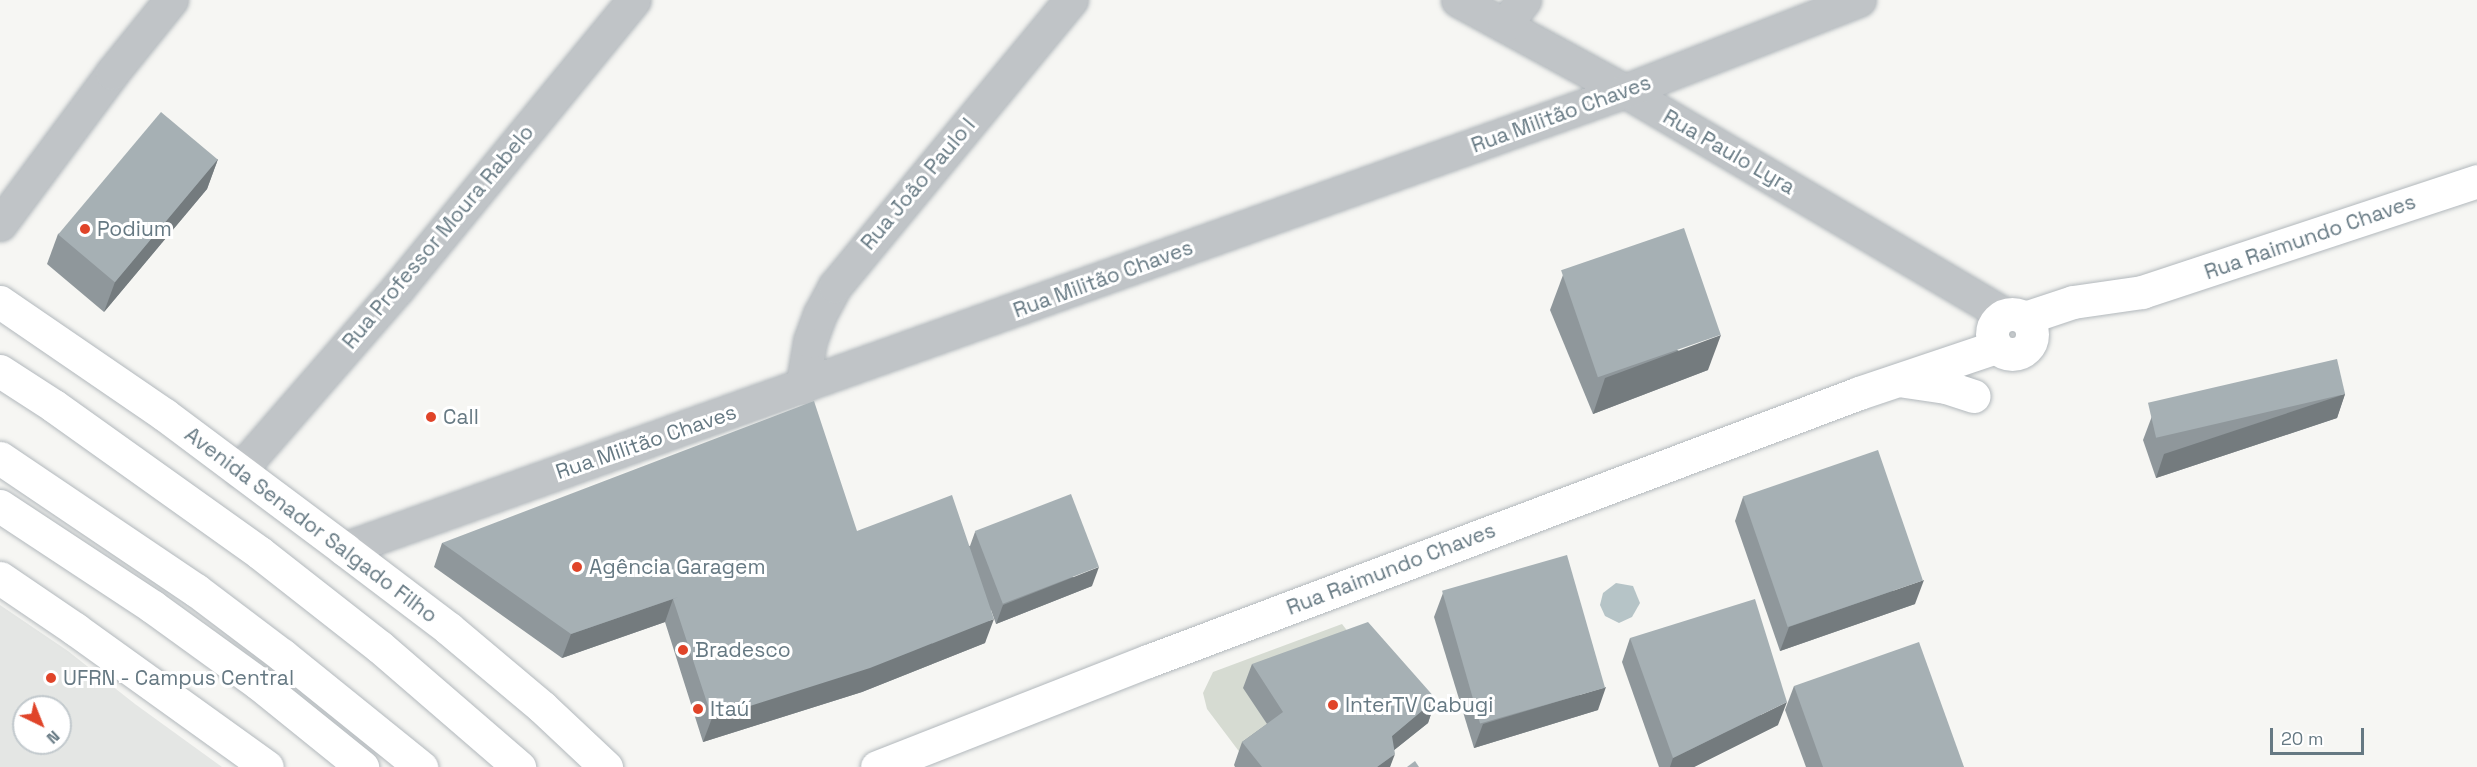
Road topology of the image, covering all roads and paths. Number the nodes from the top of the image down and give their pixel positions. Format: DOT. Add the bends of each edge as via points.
graph roads {
  1 [pos="171,0"];
  2 [pos="634,0"];
  3 [pos="1071,0"];
  4 [pos="1458,0"];
  5 [pos="1524,0"];
  6 [pos="1859,0"];
  7 [pos="1504,25"];
  8 [pos="1625,91"];
  9 [pos="2477,181"];
  10 [pos="0,224"];
  11 [pos="0,302"];
  12 [pos="2007,329"];
  13 [pos="0,371"];
  14 [pos="1900,378"];
  15 [pos="802,387"];
  16 [pos="1974,396"];
  17 [pos="0,458"];
  18 [pos="238,471"];
  19 [pos="0,506"];
  20 [pos="344,549"];
  21 [pos="0,578"];
  22 [pos="267,767"];
  23 [pos="362,767"];
  24 [pos="421,767"];
  25 [pos="519,767"];
  26 [pos="606,767"];
  27 [pos="877,767"];
  1 -- 10 [label="street"];
  2 -- 18 [label="street, Rua Professor Moura Rabelo" via="398,288"];
  3 -- 15 [label="street, Rua João Paulo I" via="835,286 810,341"];
  4 -- 7 [label="street, Rua Paulo Lyra"];
  5 -- 7 [label="street"];
  6 -- 8 [label="street, Rua Militão Chaves"];
  7 -- 8 [label="street, Rua Paulo Lyra"];
  8 -- 12 [label="street, Rua Paulo Lyra" via="1966,291"];
  8 -- 15 [label="street, Rua Militão Chaves"];
  9 -- 12 [label="main road, Rua Raimundo Chaves" via="2142,292 2073,302"];
  11 -- 18 [label="main road, Avenida Senador Salgado Filho" via="165,415"];
  12 -- 14 [label="main road, Rua Raimundo Chaves"];
  13 -- 25 [label="main road" via="260,553 380,647"];
  14 -- 16 [label="main road"];
  14 -- 27 [label="main road, Rua Raimundo Chaves" via="1170,652"];
  15 -- 20 [label="street, Rua Militão Chaves"];
  17 -- 24 [label="main road" via="196,590"];
  18 -- 20 [label="main road, Avenida Senador Salgado Filho"];
  19 -- 23 [label="main road" via="258,683"];
  20 -- 26 [label="main road, Avenida Senador Salgado Filho" via="448,628"];
  21 -- 22 [label="main road"];
}
